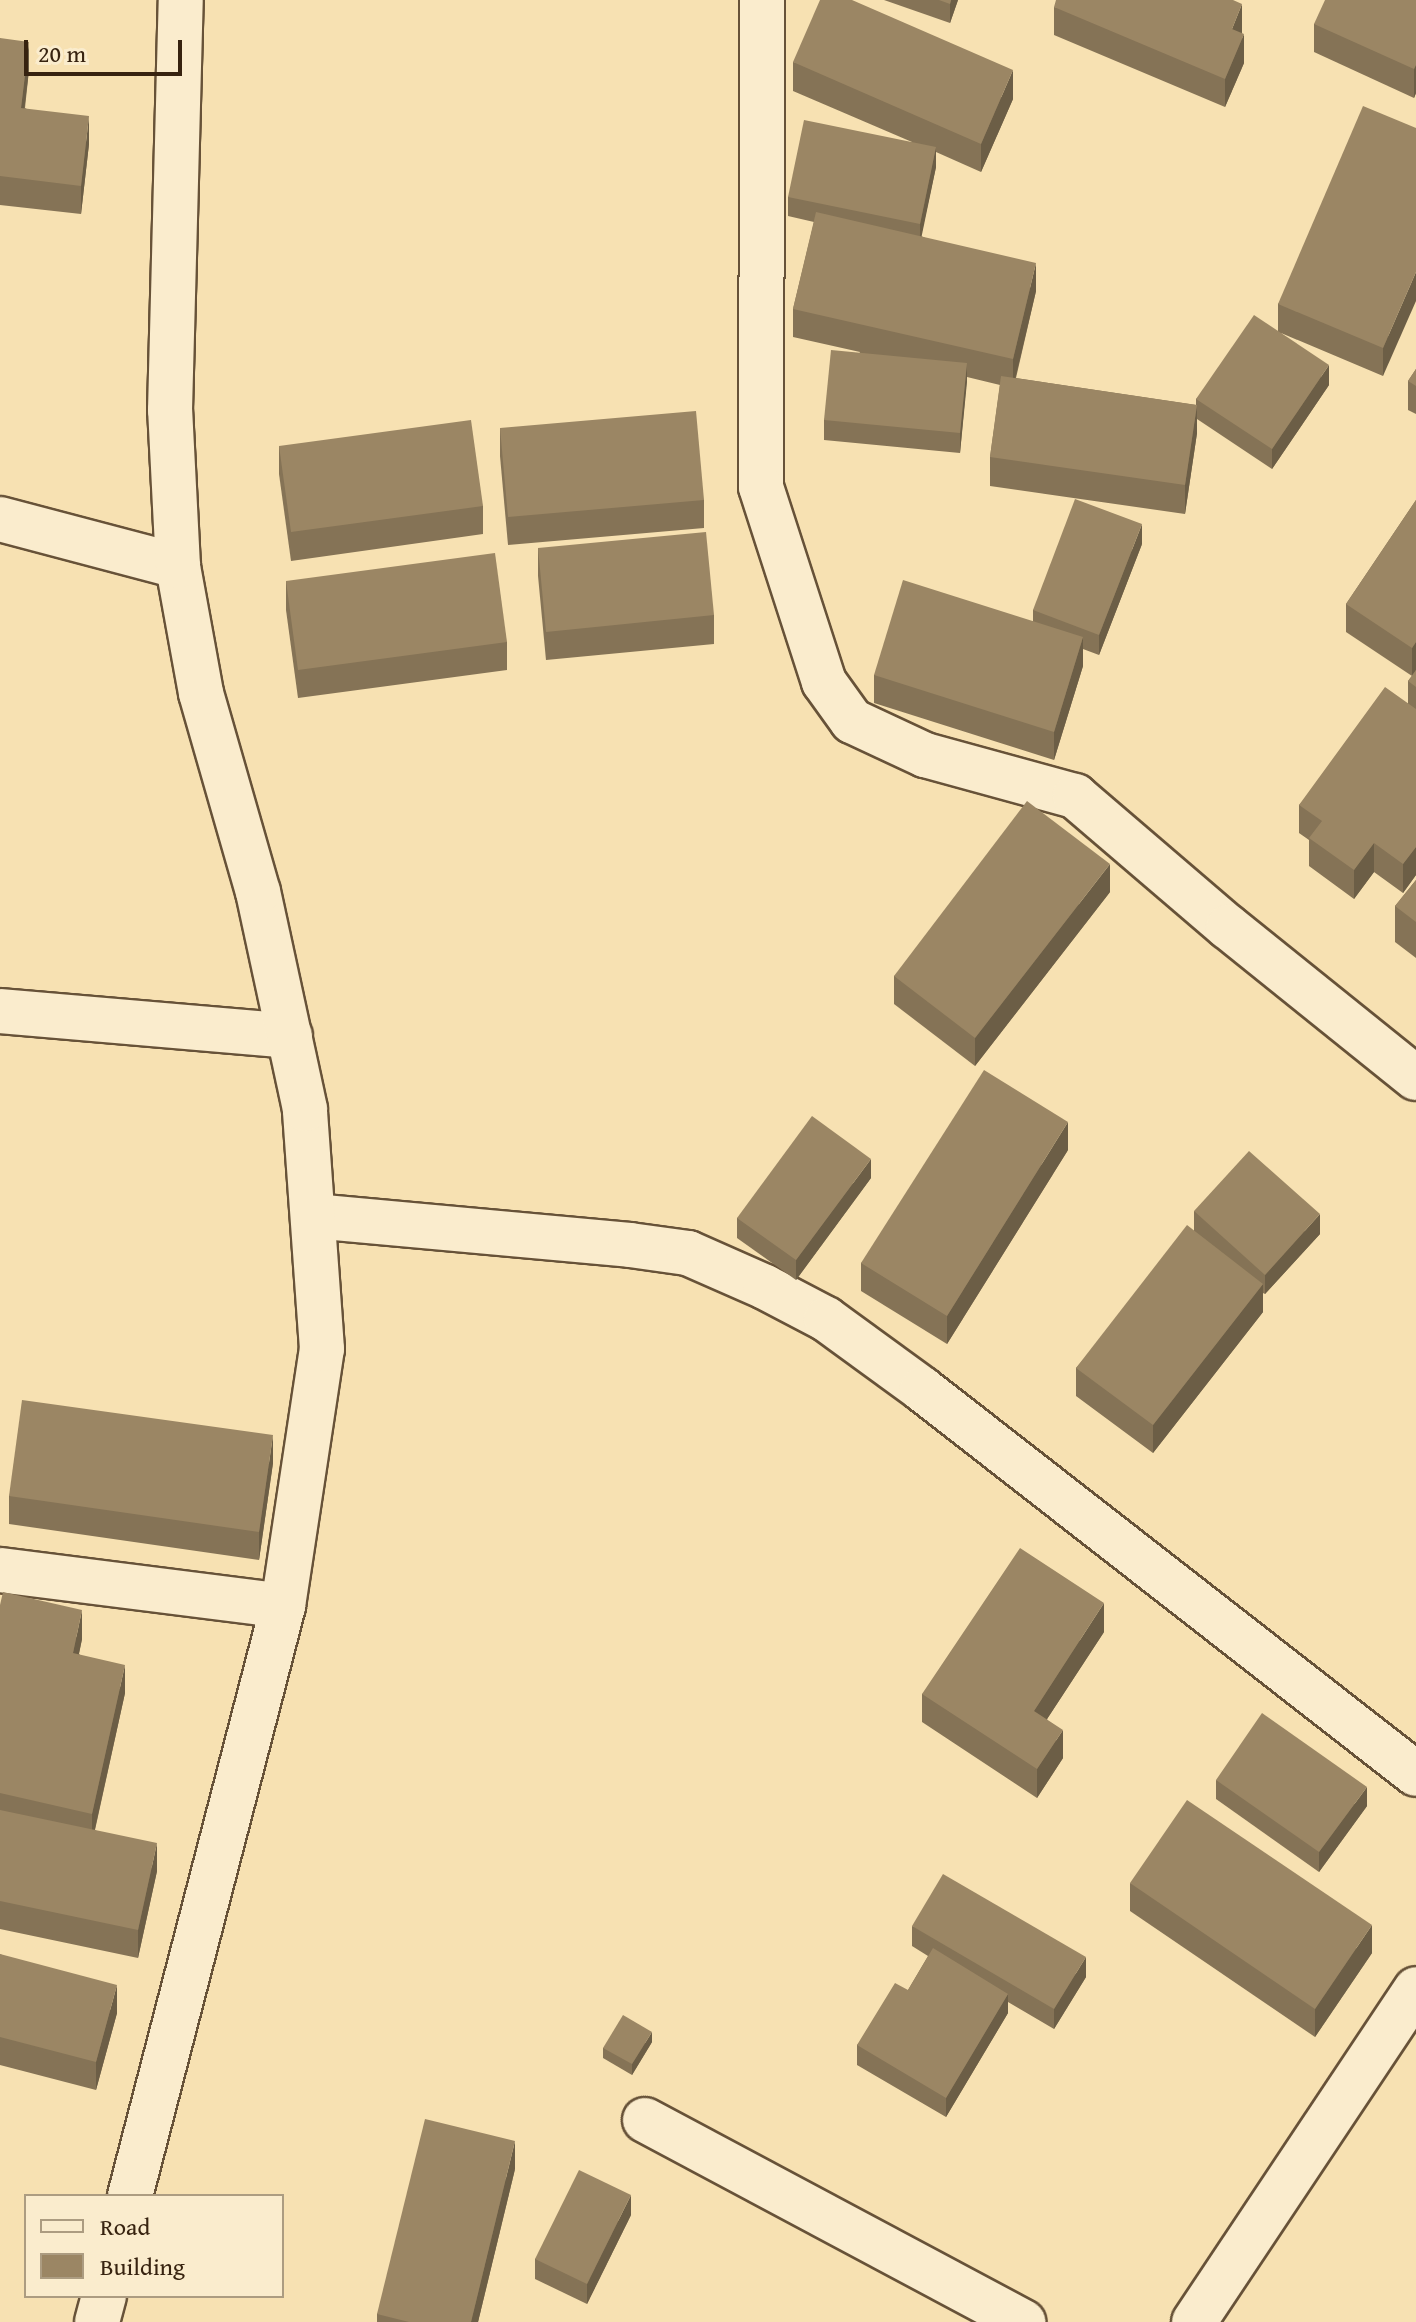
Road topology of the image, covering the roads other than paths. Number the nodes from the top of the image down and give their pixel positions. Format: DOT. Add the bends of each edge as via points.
graph roads {
  1 [pos="181,0"];
  2 [pos="762,0"];
  3 [pos="0,519"];
  4 [pos="178,566"];
  5 [pos="0,1011"];
  6 [pos="290,1036"];
  7 [pos="1416,1078"];
  8 [pos="313,1216"];
  9 [pos="0,1570"];
  10 [pos="283,1606"];
  11 [pos="1416,1774"];
  12 [pos="1416,1989"];
  13 [pos="645,2120"];
  14 [pos="131,2194"];
  15 [pos="103,2298"];
  16 [pos="97,2322"];
  17 [pos="1024,2322"];
  18 [pos="1194,2322"];
  1 -- 4 [label="street" via="170,410"];
  2 -- 7 [label="street" via="761,487 824,682 852,721 925,755 1075,796"];
  3 -- 4 [label="street"];
  4 -- 6 [label="street" via="201,693 258,892"];
  5 -- 6 [label="street"];
  6 -- 8 [label="street" via="305,1109"];
  8 -- 10 [label="street" via="322,1349"];
  8 -- 11 [label="street" via="688,1253 765,1287 826,1319 922,1389"];
  9 -- 10 [label="street"];
  10 -- 14 [label="street"];
  12 -- 18 [label="street"];
  13 -- 17 [label="street"];
  15 -- 16 [label="street"];
}
